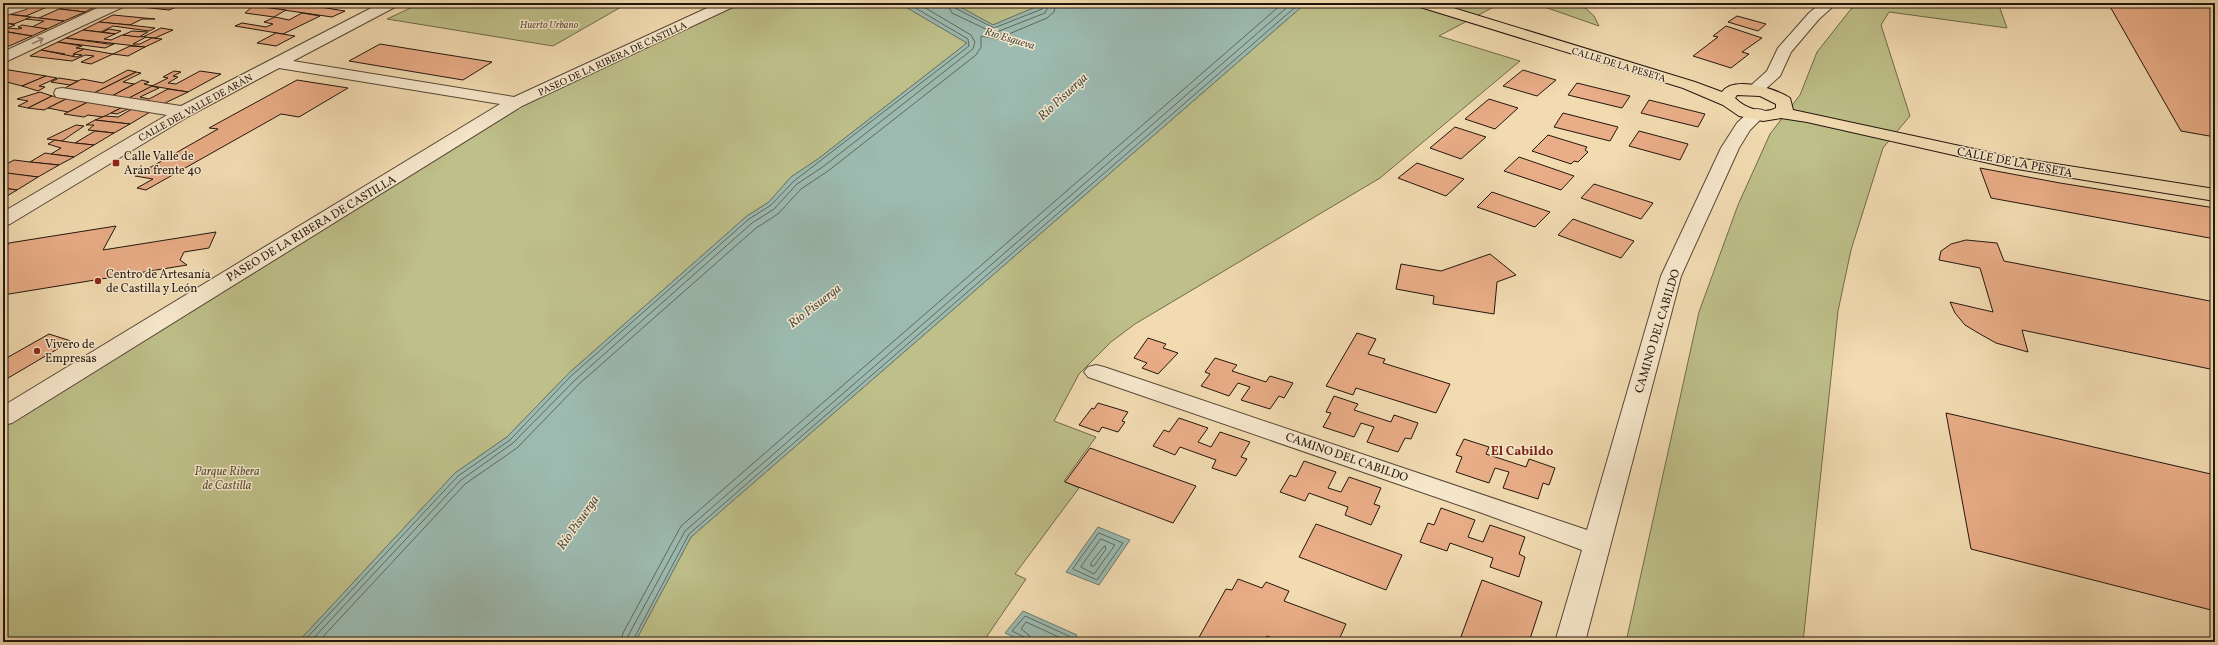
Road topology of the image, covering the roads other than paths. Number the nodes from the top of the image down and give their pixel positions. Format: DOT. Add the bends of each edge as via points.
graph roads {
  1 [pos="120,3"];
  2 [pos="392,3"];
  3 [pos="730,3"];
  4 [pos="1422,3"];
  5 [pos="1830,3"];
  6 [pos="21,6"];
  7 [pos="3,12"];
  8 [pos="7,53"];
  9 [pos="275,63"];
  10 [pos="1774,74"];
  11 [pos="1754,90"];
  12 [pos="62,93"];
  13 [pos="1730,97"];
  14 [pos="516,102"];
  15 [pos="1780,105"];
  16 [pos="183,112"];
  17 [pos="1748,117"];
  18 [pos="2215,195"];
  19 [pos="3,220"];
  20 [pos="1096,372"];
  21 [pos="3,417"];
  22 [pos="1596,544"];
  23 [pos="1570,642"];
  8 -- 1 [label="street, one-way"];
  2 -- 9 [label="street, CALLE DEL VALLE DE ARÁN"];
  3 -- 14 [label="street, PASEO DE LA RIBERA DE CASTILLA"];
  4 -- 13 [label="main road, CALLE DE LA PESETA"];
  5 -- 10 [label="street" via="1814,16 1784,52"];
  6 -- 7 [label="street"];
  9 -- 14 [label="street"];
  9 -- 16 [label="street, CALLE DEL VALLE DE ARÁN"];
  10 -- 11 [label="street"];
  10 -- 15 [label="street"];
  11 -- 13 [label="main road"];
  11 -- 15 [label="main road"];
  12 -- 16 [label="street"];
  13 -- 17 [label="main road, CALLE DE LA PESETA"];
  14 -- 21 [label="street, PASEO DE LA RIBERA DE CASTILLA"];
  15 -- 17 [label="main road"];
  15 -- 18 [label="main road, CALLE DE LA PESETA" via="1818,118 1984,157"];
  16 -- 19 [label="street, CALLE DEL VALLE DE ARÁN"];
  17 -- 22 [label="street, CAMINO DEL CABILDO" via="1730,148 1672,276"];
  20 -- 22 [label="street, CAMINO DEL CABILDO"];
  22 -- 23 [label="street, CAMINO DEL CABILDO"];
}
